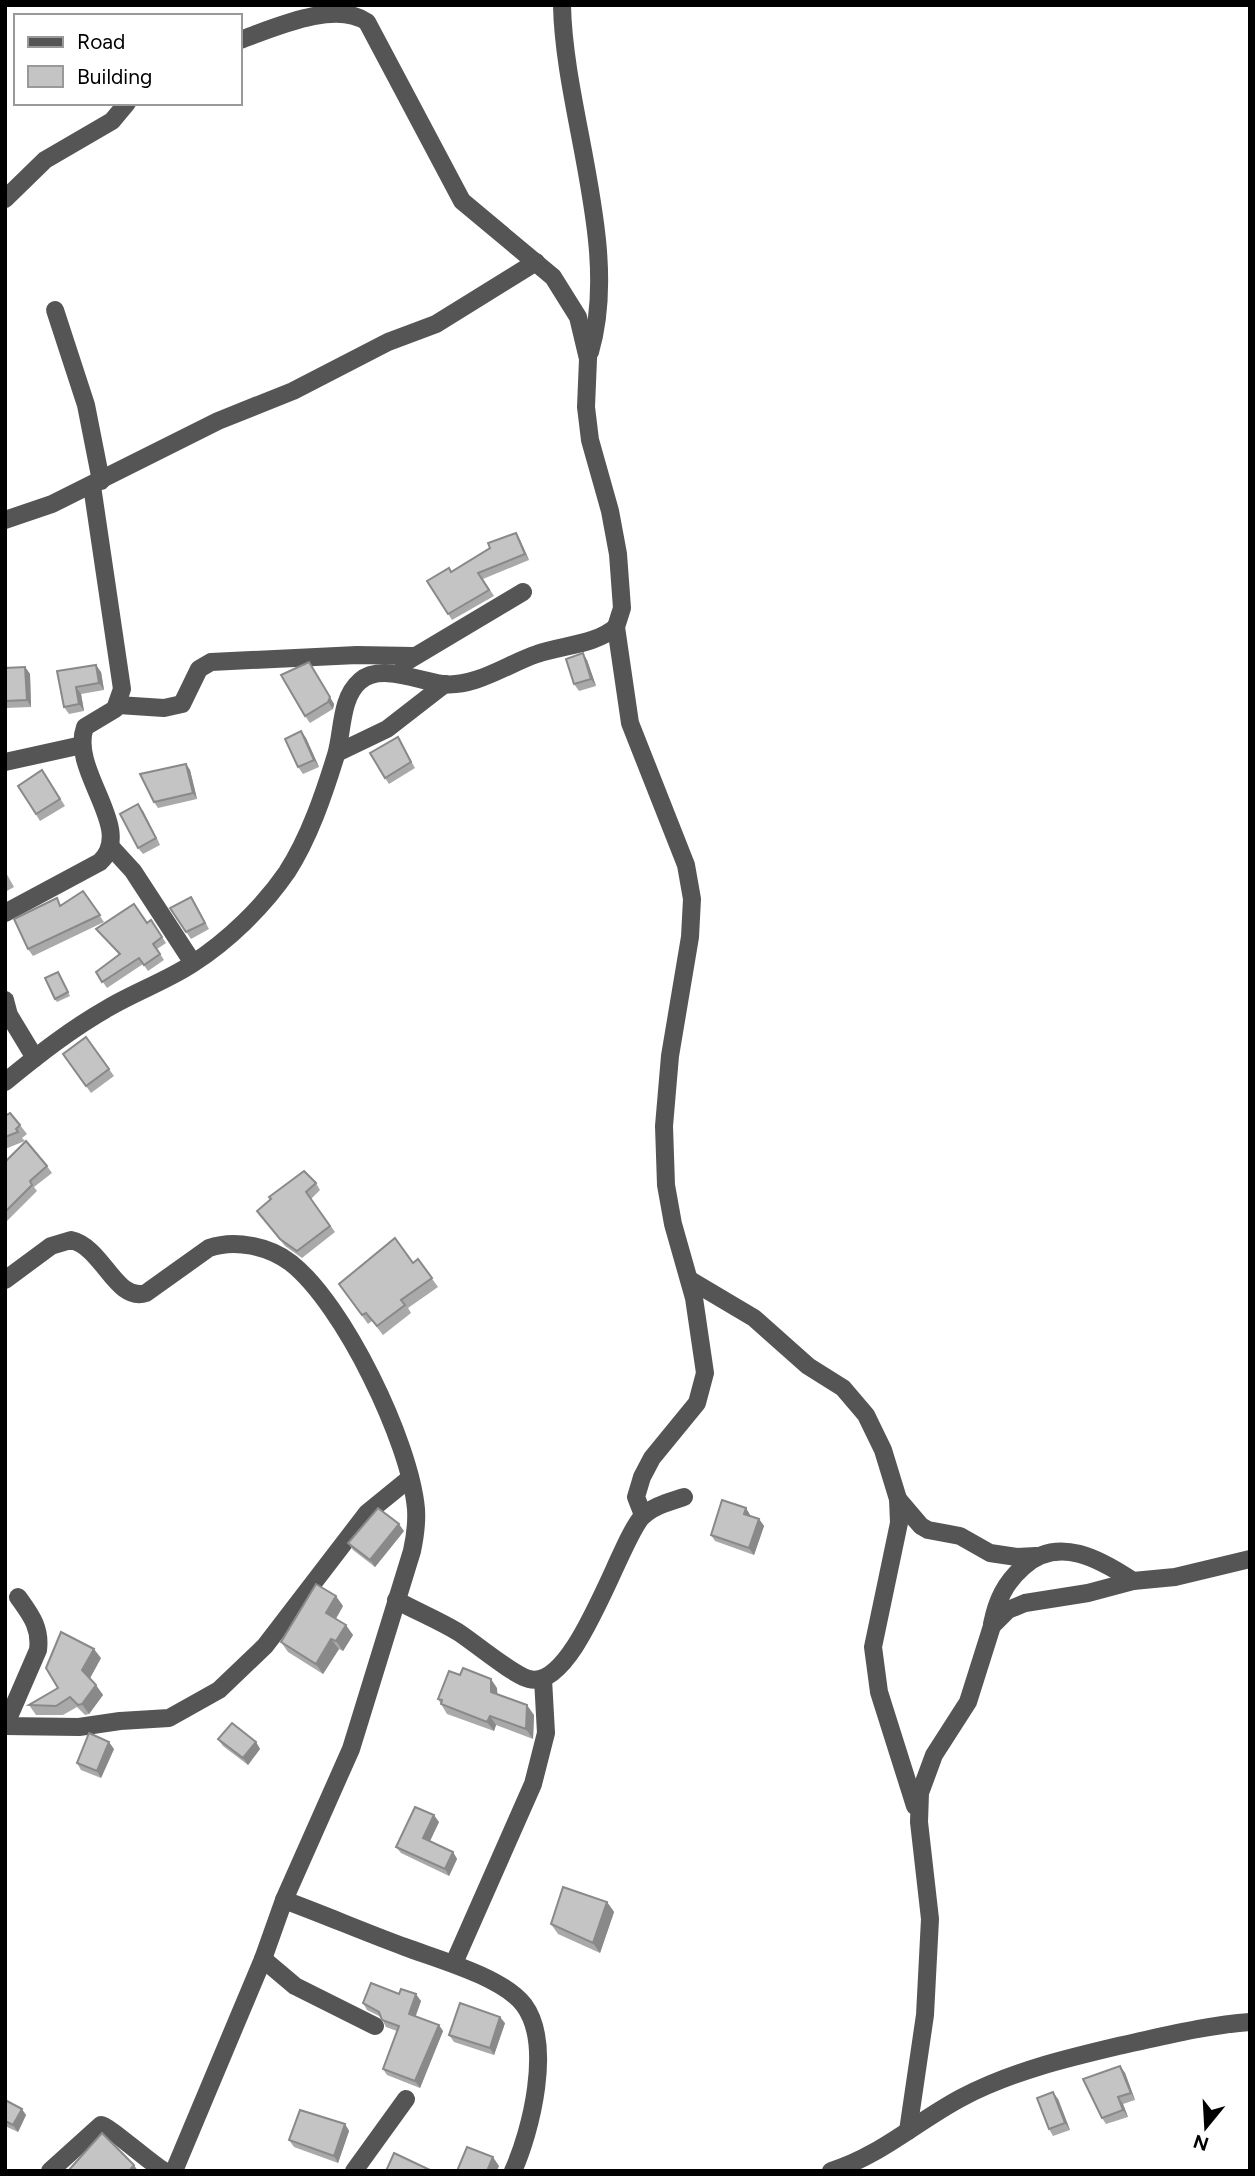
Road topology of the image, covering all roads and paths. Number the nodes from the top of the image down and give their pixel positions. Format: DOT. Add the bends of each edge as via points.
graph roads {
  1 [pos="562,5"];
  2 [pos="242,39"];
  3 [pos="125,105"];
  4 [pos="5,199"];
  5 [pos="536,262"];
  6 [pos="55,310"];
  7 [pos="588,359"];
  8 [pos="96,484"];
  9 [pos="5,520"];
  10 [pos="523,592"];
  11 [pos="616,627"];
  12 [pos="413,656"];
  13 [pos="391,674"];
  14 [pos="445,684"];
  15 [pos="118,705"];
  16 [pos="82,745"];
  17 [pos="337,752"];
  18 [pos="5,762"];
  19 [pos="111,847"];
  20 [pos="5,913"];
  21 [pos="193,963"];
  22 [pos="5,1000"];
  23 [pos="35,1058"];
  24 [pos="5,1082"];
  25 [pos="5,1280"];
  26 [pos="690,1280"];
  27 [pos="410,1478"];
  28 [pos="684,1497"];
  29 [pos="898,1499"];
  30 [pos="643,1515"];
  31 [pos="1037,1556"];
  32 [pos="1250,1559"];
  33 [pos="1133,1581"];
  34 [pos="18,1597"];
  35 [pos="396,1600"];
  36 [pos="992,1626"];
  37 [pos="543,1678"];
  38 [pos="919,1822"];
  39 [pos="284,1900"];
  40 [pos="263,1959"];
  41 [pos="454,1963"];
  42 [pos="1250,2022"];
  43 [pos="375,2026"];
  44 [pos="406,2099"];
  45 [pos="908,2131"];
  46 [pos="50,2171"];
  47 [pos="164,2171"];
  48 [pos="174,2171"];
  49 [pos="354,2171"];
  50 [pos="513,2171"];
  51 [pos="831,2171"];
  1 -- 7 [label="street" via="564,46 588,178 597,262 598,302"];
  2 -- 5 [label="street" via="326,8 358,12 368,22 463,201"];
  3 -- 4 [label="street" via="112,121 45,160"];
  5 -- 7 [label="street" via="572,305"];
  5 -- 8 [label="street" via="436,324 219,421"];
  6 -- 8 [label="street" via="86,405"];
  7 -- 11 [label="street" via="590,440 618,554 622,608"];
  8 -- 9 [label="street"];
  8 -- 15 [label="street" via="121,689"];
  10 -- 12 [label="street"];
  11 -- 14 [label="street" via="495,673"];
  11 -- 26 [label="street" via="630,723 686,865 692,899 664,1126 666,1185"];
  12 -- 13 [label="street"];
  12 -- 15 [label="street" via="211,662 199,669 182,704 164,709"];
  13 -- 14 [label="street"];
  13 -- 17 [label="street" via="368,675 353,690"];
  14 -- 17 [label="street" via="387,729"];
  15 -- 16 [label="street" via="88,723"];
  16 -- 18 [label="street"];
  16 -- 19 [label="street" via="110,827"];
  17 -- 21 [label="street" via="287,871 265,900"];
  19 -- 20 [label="street" via="100,862"];
  19 -- 21 [label="street"];
  21 -- 23 [label="street" via="108,1007"];
  22 -- 23 [label="street"];
  23 -- 24 [label="street"];
  25 -- 27 [label="street" via="51,1246 71,1240 94,1252 123,1288 140,1295 221,1244 252,1246 283,1258 309,1282 364,1362 383,1399"];
  26 -- 29 [label="street" via="754,1318 808,1366 843,1388 866,1415"];
  26 -- 30 [label="street" via="704,1357 704,1387 688,1417 652,1458 642,1477 636,1497"];
  27 -- 34 [label="street" via="367,1513 248,1665 219,1690 169,1718 79,1727 5,1726 40,1636"];
  27 -- 35 [label="street" via="417,1530"];
  28 -- 30 [label="street"];
  29 -- 31 [label="street" via="920,1526 929,1530 960,1535 989,1553"];
  29 -- 38 [label="street" via="898,1523 873,1647 879,1692"];
  30 -- 37 [label="street" via="587,1626 562,1662"];
  31 -- 33 [label="street" via="1051,1550 1077,1553"];
  31 -- 36 [label="street" via="1007,1584"];
  32 -- 33 [label="street" via="1175,1577"];
  33 -- 36 [label="street" via="1025,1603 1002,1614"];
  35 -- 37 [label="street" via="459,1633 519,1675"];
  35 -- 39 [label="street" via="351,1749"];
  36 -- 38 [label="street" via="968,1702 923,1778"];
  37 -- 41 [label="street" via="546,1733 533,1784"];
  38 -- 45 [label="street" via="930,1919 925,2015"];
  39 -- 40 [label="street"];
  39 -- 41 [label="street"];
  40 -- 43 [label="street" via="295,1986"];
  40 -- 48 [label="street"];
  41 -- 50 [label="street" via="524,2004 536,2031 533,2110"];
  42 -- 45 [label="street" via="1054,2062 961,2098"];
  44 -- 49 [label="street"];
  45 -- 51 [label="street" via="880,2151"];
  46 -- 47 [label="street" via="104,2125"];
}
